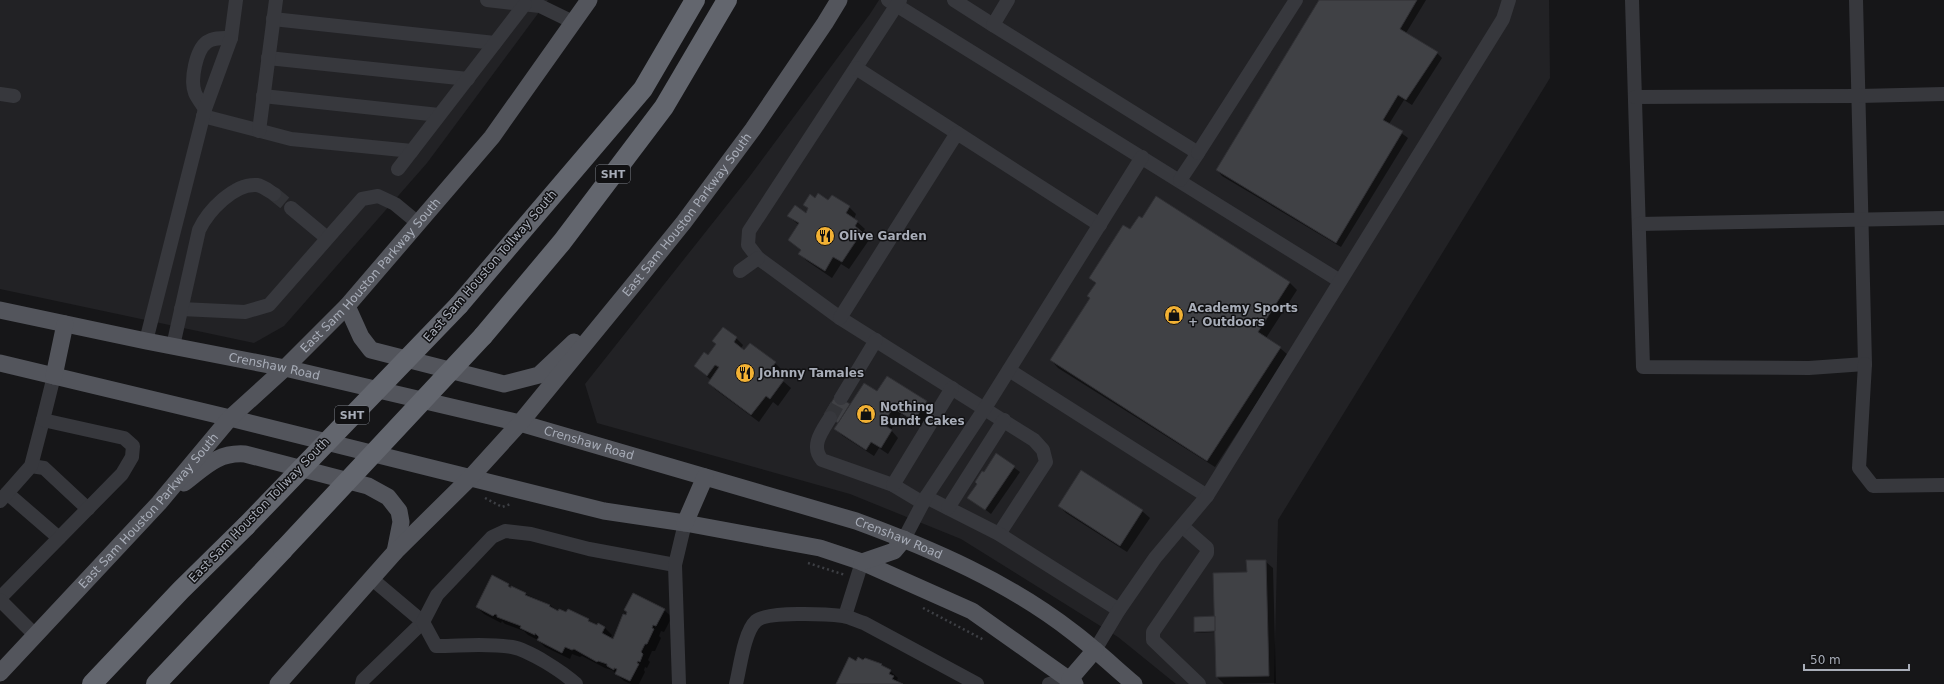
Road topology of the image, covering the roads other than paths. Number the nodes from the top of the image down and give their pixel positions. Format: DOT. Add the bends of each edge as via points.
graph roads {
  1 [pos="236,0"];
  2 [pos="276,0"];
  3 [pos="487,0"];
  4 [pos="588,0"];
  5 [pos="695,0"];
  6 [pos="727,0"];
  7 [pos="839,0"];
  8 [pos="954,0"];
  9 [pos="1008,0"];
  10 [pos="1296,0"];
  11 [pos="1509,0"];
  12 [pos="1632,0"];
  13 [pos="1856,0"];
  14 [pos="895,2"];
  15 [pos="525,4"];
  16 [pos="273,18"];
  17 [pos="573,22"];
  18 [pos="993,25"];
  19 [pos="231,38"];
  20 [pos="495,43"];
  21 [pos="268,58"];
  22 [pos="856,68"];
  23 [pos="468,79"];
  24 [pos="1944,94"];
  25 [pos="264,96"];
  26 [pos="1859,96"];
  27 [pos="1635,97"];
  28 [pos="204,112"];
  29 [pos="439,115"];
  30 [pos="259,131"];
  31 [pos="957,133"];
  32 [pos="412,151"];
  33 [pos="1198,153"];
  34 [pos="1142,157"];
  35 [pos="398,169"];
  36 [pos="1180,180"];
  37 [pos="274,194"];
  38 [pos="291,208"];
  39 [pos="1944,218"];
  40 [pos="1862,221"];
  41 [pos="418,223"];
  42 [pos="1639,224"];
  43 [pos="1100,225"];
  44 [pos="327,238"];
  45 [pos="758,258"];
  46 [pos="740,271"];
  47 [pos="1340,281"];
  48 [pos="624,296"];
  49 [pos="347,306"];
  50 [pos="181,309"];
  51 [pos="0,310"];
  52 [pos="840,318"];
  53 [pos="65,324"];
  54 [pos="876,340"];
  55 [pos="146,341"];
  56 [pos="173,346"];
  57 [pos="0,363"];
  58 [pos="1865,364"];
  59 [pos="285,368"];
  60 [pos="1008,370"];
  61 [pos="54,376"];
  62 [pos="952,388"];
  63 [pos="841,398"];
  64 [pos="985,408"];
  65 [pos="230,418"];
  66 [pos="830,418"];
  67 [pos="42,420"];
  68 [pos="1004,420"];
  69 [pos="520,423"];
  70 [pos="31,466"];
  71 [pos="705,476"];
  72 [pos="470,478"];
  73 [pos="893,485"];
  74 [pos="1944,485"];
  75 [pos="1207,496"];
  76 [pos="4,497"];
  77 [pos="925,500"];
  78 [pos="159,503"];
  79 [pos="948,508"];
  80 [pos="88,509"];
  81 [pos="685,523"];
  82 [pos="1183,527"];
  83 [pos="998,534"];
  84 [pos="59,538"];
  85 [pos="904,539"];
  86 [pos="395,552"];
  87 [pos="862,562"];
  88 [pos="675,565"];
  89 [pos="372,579"];
  90 [pos="0,599"];
  91 [pos="1119,610"];
  92 [pos="845,616"];
  93 [pos="423,622"];
  94 [pos="35,635"];
  95 [pos="1095,650"];
  96 [pos="0,672"];
  97 [pos="1071,682"];
  98 [pos="92,684"];
  99 [pos="156,684"];
  100 [pos="278,684"];
  101 [pos="362,684"];
  102 [pos="576,684"];
  103 [pos="679,684"];
  104 [pos="736,684"];
  105 [pos="977,684"];
  106 [pos="1049,684"];
  107 [pos="1134,684"];
  108 [pos="1199,684"];
  1 -- 19 [label="lane"];
  2 -- 16 [label="lane"];
  3 -- 15 [label="lane"];
  4 -- 17 [label="main road, East Sam Houston Parkway South"];
  5 -- 98 [label="highway, East Sam Houston Tollway South / SHT, bridge" via="643,89 458,304"];
  6 -- 99 [label="highway, SHT, bridge" via="664,107 562,242 483,336"];
  7 -- 48 [label="main road, East Sam Houston Parkway South" via="753,129 684,222"];
  8 -- 18 [label="lane"];
  9 -- 18 [label="lane"];
  10 -- 33 [label="lane"];
  11 -- 47 [label="lane" via="1499,26"];
  12 -- 27 [label="lane"];
  13 -- 26 [label="lane"];
  14 -- 22 [label="lane"];
  14 -- 34 [label="lane"];
  15 -- 17 [label="lane" via="540,6"];
  15 -- 20 [label="lane"];
  16 -- 20 [label="lane"];
  16 -- 21 [label="lane"];
  17 -- 41 [label="main road, East Sam Houston Parkway South" via="492,137"];
  18 -- 33 [label="lane"];
  19 -- 28 [label="lane"];
  19 -- 28 [label="lane" via="215,38 205,42 198,57 193,75 194,92"];
  20 -- 23 [label="lane"];
  21 -- 23 [label="lane"];
  21 -- 25 [label="lane"];
  22 -- 31 [label="lane"];
  22 -- 45 [label="lane" via="749,231 748,245"];
  23 -- 29 [label="lane"];
  24 -- 26 [label="lane"];
  25 -- 29 [label="lane"];
  25 -- 30 [label="lane"];
  26 -- 27 [label="lane"];
  26 -- 40 [label="lane"];
  27 -- 42 [label="lane"];
  28 -- 30 [label="lane"];
  28 -- 55 [label="lane"];
  29 -- 32 [label="lane"];
  30 -- 32 [label="lane" via="291,139"];
  31 -- 43 [label="lane"];
  31 -- 52 [label="lane"];
  32 -- 35 [label="lane"];
  33 -- 36 [label="lane"];
  34 -- 36 [label="lane"];
  34 -- 43 [label="lane"];
  36 -- 47 [label="lane"];
  37 -- 50 [label="lane" via="259,185 243,186 226,198 203,222"];
  38 -- 44 [label="lane"];
  39 -- 40 [label="lane"];
  40 -- 42 [label="lane"];
  40 -- 58 [label="lane"];
  41 -- 44 [label="lane" via="395,204 378,196 362,199"];
  41 -- 49 [label="main road, East Sam Houston Parkway South"];
  42 -- 58 [label="lane" via="1643,367 1809,368"];
  43 -- 60 [label="lane"];
  44 -- 50 [label="lane" via="268,305 245,312"];
  45 -- 46 [label="lane"];
  45 -- 52 [label="lane"];
  47 -- 75 [label="lane"];
  48 -- 49 [label="main road" via="539,375 504,384 371,350 361,337"];
  48 -- 69 [label="main road, East Sam Houston Parkway South"];
  49 -- 59 [label="main road, East Sam Houston Parkway South"];
  50 -- 56 [label="lane"];
  51 -- 53 [label="main road, Crenshaw Road"];
  52 -- 54 [label="lane"];
  53 -- 55 [label="main road, Crenshaw Road"];
  53 -- 61 [label="main road"];
  54 -- 62 [label="lane"];
  54 -- 63 [label="lane"];
  55 -- 56 [label="main road, Crenshaw Road"];
  56 -- 59 [label="main road, Crenshaw Road"];
  57 -- 61 [label="main road"];
  58 -- 74 [label="lane" via="1860,468 1873,486"];
  59 -- 65 [label="main road, East Sam Houston Parkway South"];
  59 -- 69 [label="main road, Crenshaw Road"];
  60 -- 64 [label="lane"];
  60 -- 75 [label="lane"];
  61 -- 65 [label="main road"];
  61 -- 67 [label="lane"];
  62 -- 64 [label="lane"];
  62 -- 73 [label="lane"];
  64 -- 68 [label="lane"];
  64 -- 77 [label="lane"];
  65 -- 72 [label="main road"];
  65 -- 78 [label="main road, East Sam Houston Parkway South"];
  66 -- 73 [label="lane" via="818,440 818,455 822,460"];
  67 -- 70 [label="lane"];
  67 -- 80 [label="lane" via="124,438 133,446 132,457 122,474"];
  68 -- 79 [label="lane"];
  68 -- 83 [label="lane" via="1034,440 1043,450 1046,462"];
  69 -- 71 [label="main road, Crenshaw Road"];
  69 -- 72 [label="main road, East Sam Houston Parkway South"];
  70 -- 76 [label="lane"];
  70 -- 80 [label="lane" via="44,468"];
  71 -- 81 [label="main road"];
  71 -- 85 [label="main road, Crenshaw Road" via="856,521"];
  72 -- 81 [label="main road" via="604,511"];
  72 -- 86 [label="main road, East Sam Houston Parkway South"];
  73 -- 77 [label="lane"];
  75 -- 82 [label="lane"];
  76 -- 84 [label="lane"];
  77 -- 79 [label="lane"];
  77 -- 85 [label="lane"];
  78 -- 86 [label="main road" via="215,460 231,454 244,454 368,486 388,497 400,511 401,522"];
  78 -- 94 [label="main road, East Sam Houston Parkway South"];
  79 -- 83 [label="lane"];
  80 -- 84 [label="lane"];
  81 -- 87 [label="main road" via="820,548"];
  81 -- 88 [label="lane"];
  82 -- 91 [label="lane" via="1155,558"];
  82 -- 108 [label="lane" via="1207,548 1207,554 1153,632 1153,640"];
  83 -- 91 [label="lane"];
  84 -- 90 [label="lane"];
  85 -- 87 [label="main road" via="894,551"];
  85 -- 95 [label="main road, Crenshaw Road" via="969,568 1027,601"];
  86 -- 89 [label="main road, East Sam Houston Parkway South"];
  87 -- 92 [label="lane"];
  87 -- 97 [label="main road" via="972,611"];
  88 -- 93 [label="lane" via="589,549 531,534 505,531 492,537 437,595"];
  88 -- 103 [label="lane"];
  89 -- 93 [label="lane"];
  89 -- 100 [label="main road, East Sam Houston Parkway South"];
  90 -- 94 [label="lane"];
  91 -- 95 [label="lane"];
  92 -- 104 [label="lane" via="779,614 766,615 756,621 748,634"];
  92 -- 105 [label="lane" via="864,623"];
  93 -- 101 [label="lane" via="382,660"];
  93 -- 102 [label="lane" via="436,646 514,647 565,674"];
  94 -- 96 [label="main road, East Sam Houston Parkway South"];
  95 -- 97 [label="main road"];
  95 -- 107 [label="main road, Crenshaw Road"];
  97 -- 106 [label="lane"];
}
